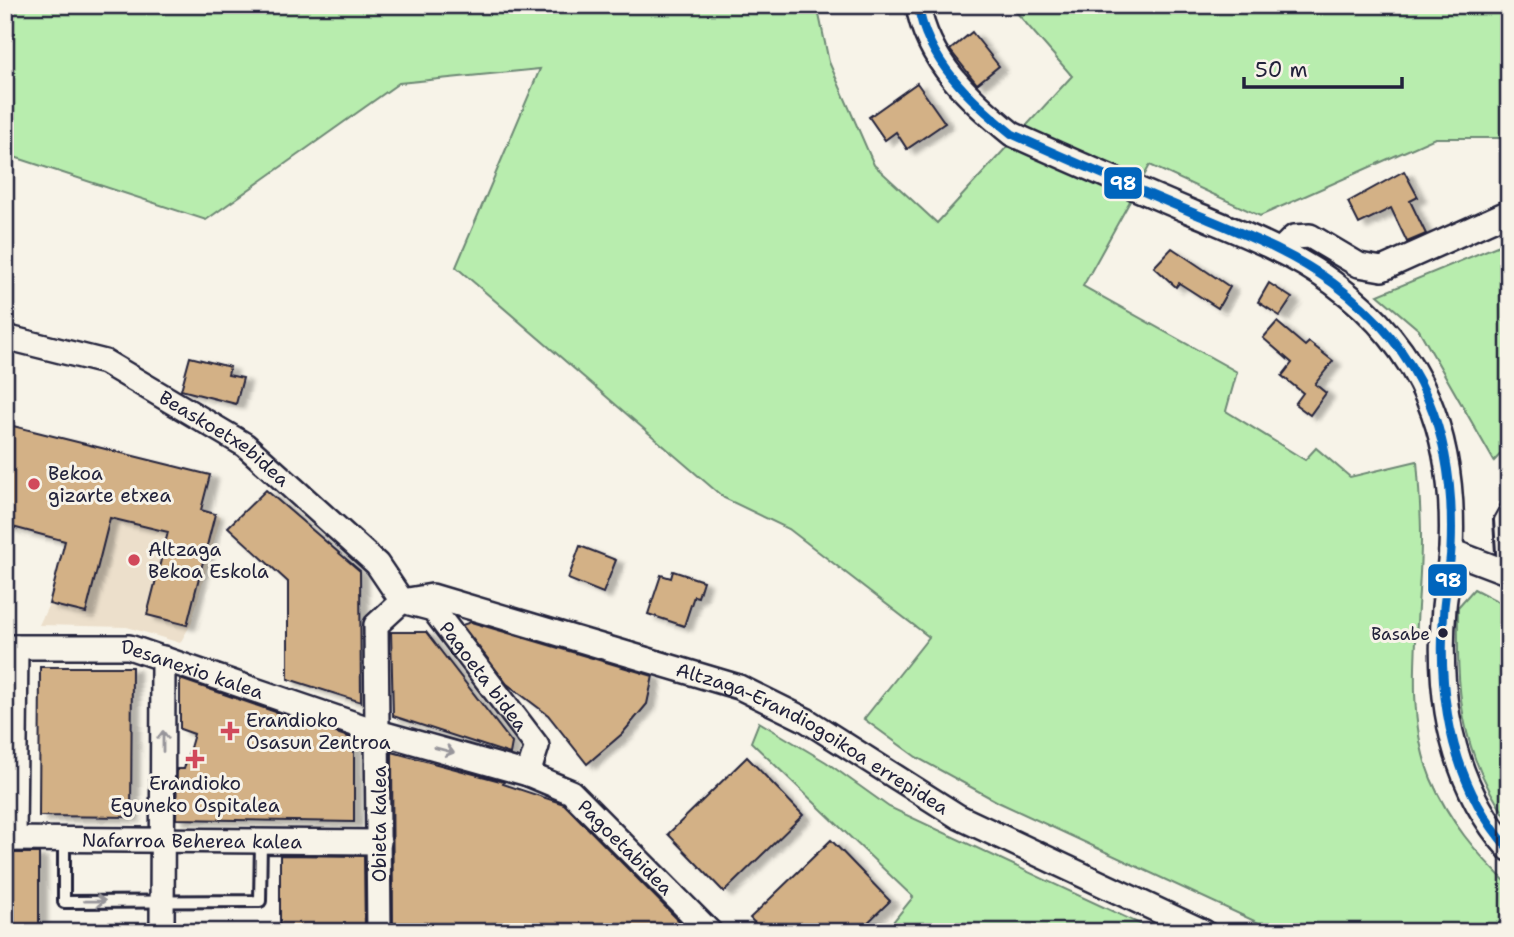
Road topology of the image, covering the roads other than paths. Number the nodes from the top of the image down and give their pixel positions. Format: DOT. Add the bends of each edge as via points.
graph roads {
  1 [pos="918,5"];
  2 [pos="1509,212"];
  3 [pos="1280,251"];
  4 [pos="5,337"];
  5 [pos="1509,505"];
  6 [pos="1451,551"];
  7 [pos="1507,573"];
  8 [pos="402,601"];
  9 [pos="10,647"];
  10 [pos="163,658"];
  11 [pos="378,732"];
  12 [pos="528,774"];
  13 [pos="571,792"];
  14 [pos="10,839"];
  15 [pos="64,839"];
  16 [pos="162,841"];
  17 [pos="261,841"];
  18 [pos="379,842"];
  19 [pos="1509,849"];
  20 [pos="162,900"];
  21 [pos="708,931"];
  22 [pos="162,932"];
  23 [pos="379,932"];
  24 [pos="1205,932"];
  1 -- 3 [label="street" via="940,64 978,106 1012,134"];
  2 -- 3 [label="street" via="1382,269 1366,268 1310,236 1294,237"];
  3 -- 6 [label="street" via="1333,283 1395,339 1434,407 1447,463"];
  4 -- 8 [label="street, Beaskoetxebidea" via="105,362 245,445 377,564"];
  5 -- 7 [label="lane" via="1500,520"];
  6 -- 7 [label="street"];
  6 -- 19 [label="street" via="1442,683 1450,733 1473,799"];
  8 -- 11 [label="street, Obieta kalea" via="376,625"];
  8 -- 12 [label="street, Pagoeta bidea" via="433,609 537,746"];
  8 -- 24 [label="street, Altzaga-Erandiogoikoa errepidea" via="432,596 739,687 806,720 959,817"];
  9 -- 10 [label="street, Desanexio kalea" via="129,646"];
  9 -- 14 [label="street"];
  10 -- 11 [label="street, Desanexio kalea"];
  16 -- 10 [label="street, one-way"];
  11 -- 12 [label="street, Desanexio kalea, one-way"];
  11 -- 18 [label="street, Obieta kalea"];
  12 -- 13 [label="street, Desanexio kalea"];
  13 -- 21 [label="street, Pagoetabidea"];
  14 -- 15 [label="street, Nafarroa Beherea kalea"];
  15 -- 16 [label="street, Nafarroa Beherea kalea"];
  15 -- 20 [label="lane, one-way" via="64,901"];
  16 -- 17 [label="street, Nafarroa Beherea kalea"];
  16 -- 20 [label="street"];
  17 -- 18 [label="street, Nafarroa Beherea kalea"];
  17 -- 20 [label="lane" via="260,901"];
  18 -- 23 [label="street, Obieta kalea"];
  20 -- 22 [label="street"];
}
